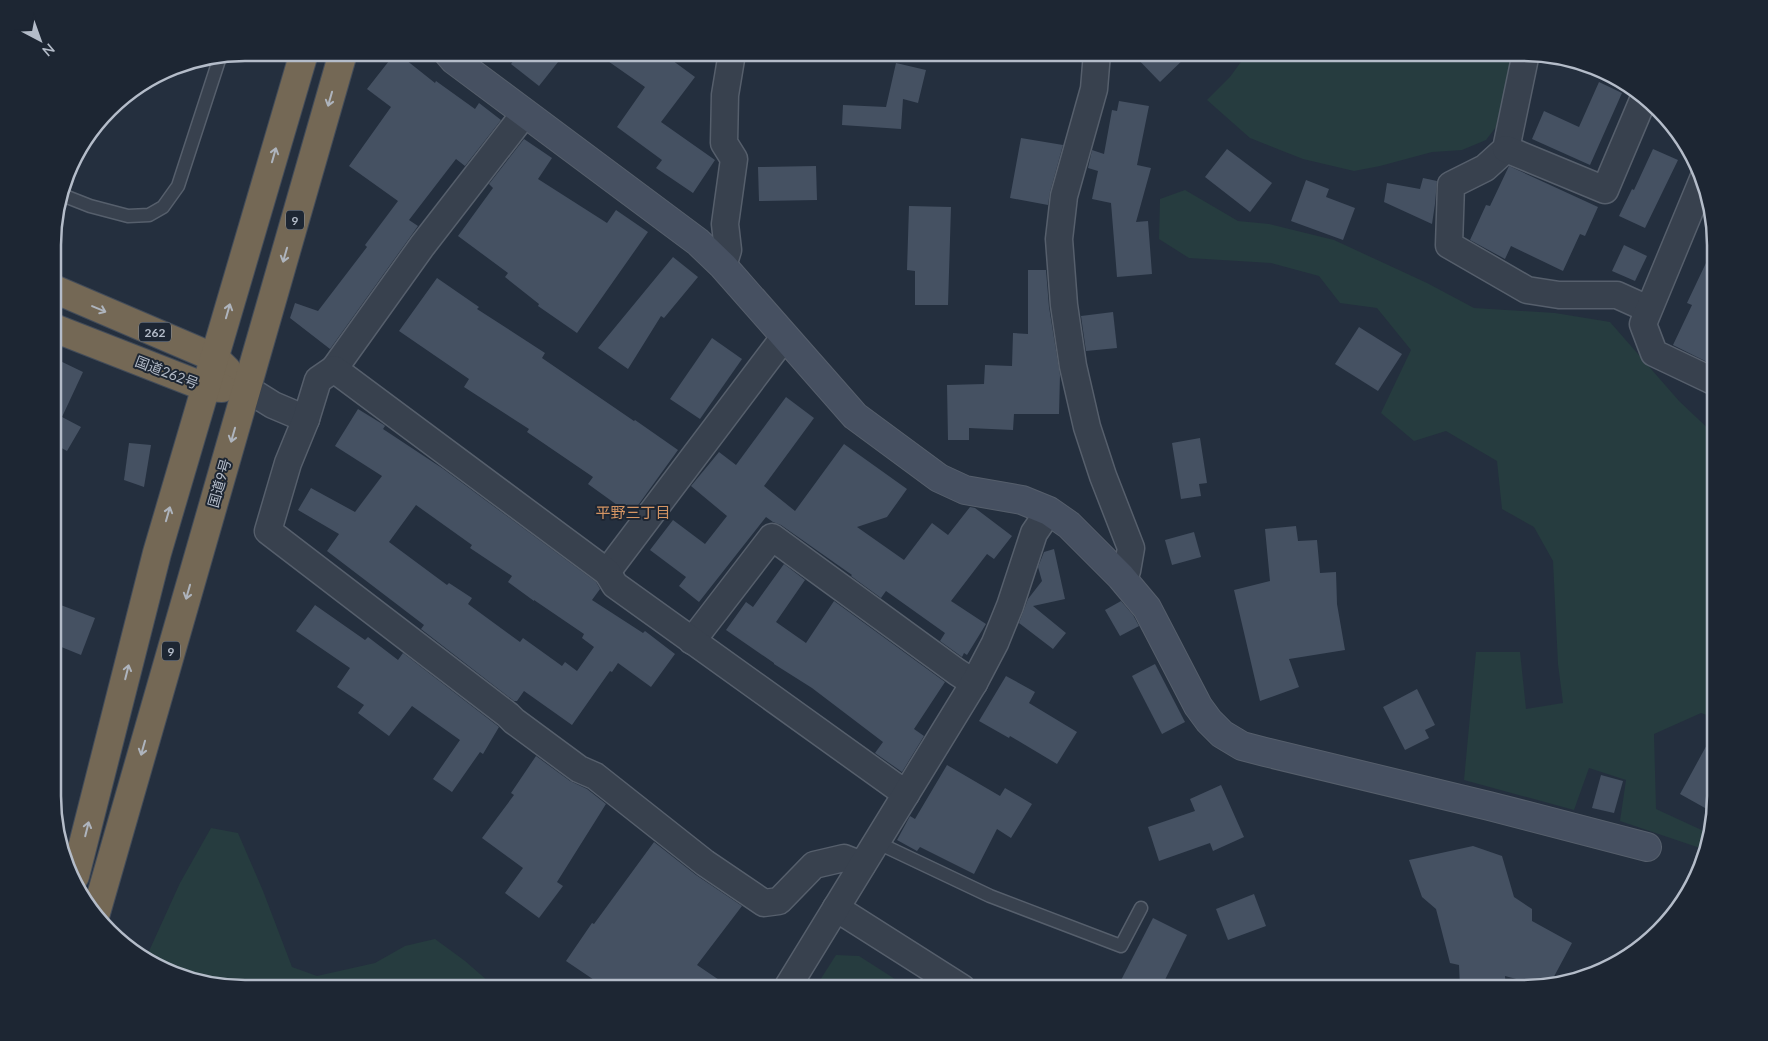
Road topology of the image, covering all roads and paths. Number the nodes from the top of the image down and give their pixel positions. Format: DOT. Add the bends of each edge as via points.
graph roads {
  1 [pos="301,61"];
  2 [pos="340,61"];
  3 [pos="455,61"];
  4 [pos="731,61"];
  5 [pos="1096,61"];
  6 [pos="1524,61"];
  7 [pos="218,64"];
  8 [pos="1641,104"];
  9 [pos="525,113"];
  10 [pos="1506,150"];
  11 [pos="1698,190"];
  12 [pos="68,197"];
  13 [pos="723,266"];
  14 [pos="61,292"];
  15 [pos="1648,309"];
  16 [pos="61,331"];
  17 [pos="785,336"];
  18 [pos="215,358"];
  19 [pos="334,369"];
  20 [pos="1707,378"];
  21 [pos="205,387"];
  22 [pos="246,388"];
  23 [pos="306,419"];
  24 [pos="1049,511"];
  25 [pos="607,572"];
  26 [pos="1121,577"];
  27 [pos="692,642"];
  28 [pos="974,682"];
  29 [pos="906,794"];
  30 [pos="876,842"];
  31 [pos="1647,847"];
  32 [pos="862,865"];
  33 [pos="77,870"];
  34 [pos="98,906"];
  35 [pos="836,908"];
  36 [pos="1140,908"];
  37 [pos="792,980"];
  38 [pos="949,980"];
  18 -- 1 [label="highway, one-way"];
  2 -- 22 [label="highway, 国道9号 / 9, one-way"];
  3 -- 9 [label="street"];
  4 -- 13 [label="street" via="725,95 724,143 734,159 725,224 728,250"];
  5 -- 26 [label="street" via="1094,89 1064,196 1059,239 1064,305 1086,427 1131,548 1127,571"];
  6 -- 10 [label="street"];
  7 -- 12 [label="lane" via="178,186 163,207 149,215 128,216"];
  8 -- 10 [label="street" via="1605,190"];
  9 -- 13 [label="street" via="698,242"];
  9 -- 19 [label="street" via="422,246"];
  10 -- 15 [label="street" via="1485,168 1451,185 1449,245 1527,290 1559,295 1617,295"];
  11 -- 15 [label="street"];
  13 -- 17 [label="street"];
  14 -- 18 [label="highway, 262, one-way"];
  15 -- 20 [label="street" via="1643,324 1654,353"];
  16 -- 21 [label="highway, 国道262号 / 262"];
  17 -- 24 [label="street" via="855,416 939,478 965,490 1022,500"];
  17 -- 25 [label="street"];
  18 -- 21 [label="highway"];
  18 -- 22 [label="highway, 262"];
  19 -- 23 [label="street" via="318,380"];
  19 -- 25 [label="street"];
  21 -- 22 [label="highway, 国道262号 / 262"];
  33 -- 21 [label="highway, one-way" via="157,554"];
  22 -- 23 [label="street" via="273,405"];
  22 -- 34 [label="highway, 国道9号 / 9, one-way"];
  23 -- 32 [label="street" via="288,463 268,531 514,721 579,769 596,776 705,863 764,902 779,901 814,865 844,858"];
  24 -- 26 [label="street" via="1069,525"];
  24 -- 28 [label="street" via="1034,533 1010,606"];
  25 -- 27 [label="street" via="615,584"];
  26 -- 31 [label="street" via="1147,608 1198,706 1222,734 1242,746"];
  27 -- 28 [label="street" via="772,537"];
  27 -- 29 [label="street"];
  28 -- 29 [label="street"];
  29 -- 30 [label="street"];
  30 -- 32 [label="street"];
  30 -- 36 [label="lane" via="990,896 1120,946"];
  32 -- 35 [label="street"];
  35 -- 37 [label="street"];
  35 -- 38 [label="street"];
}
